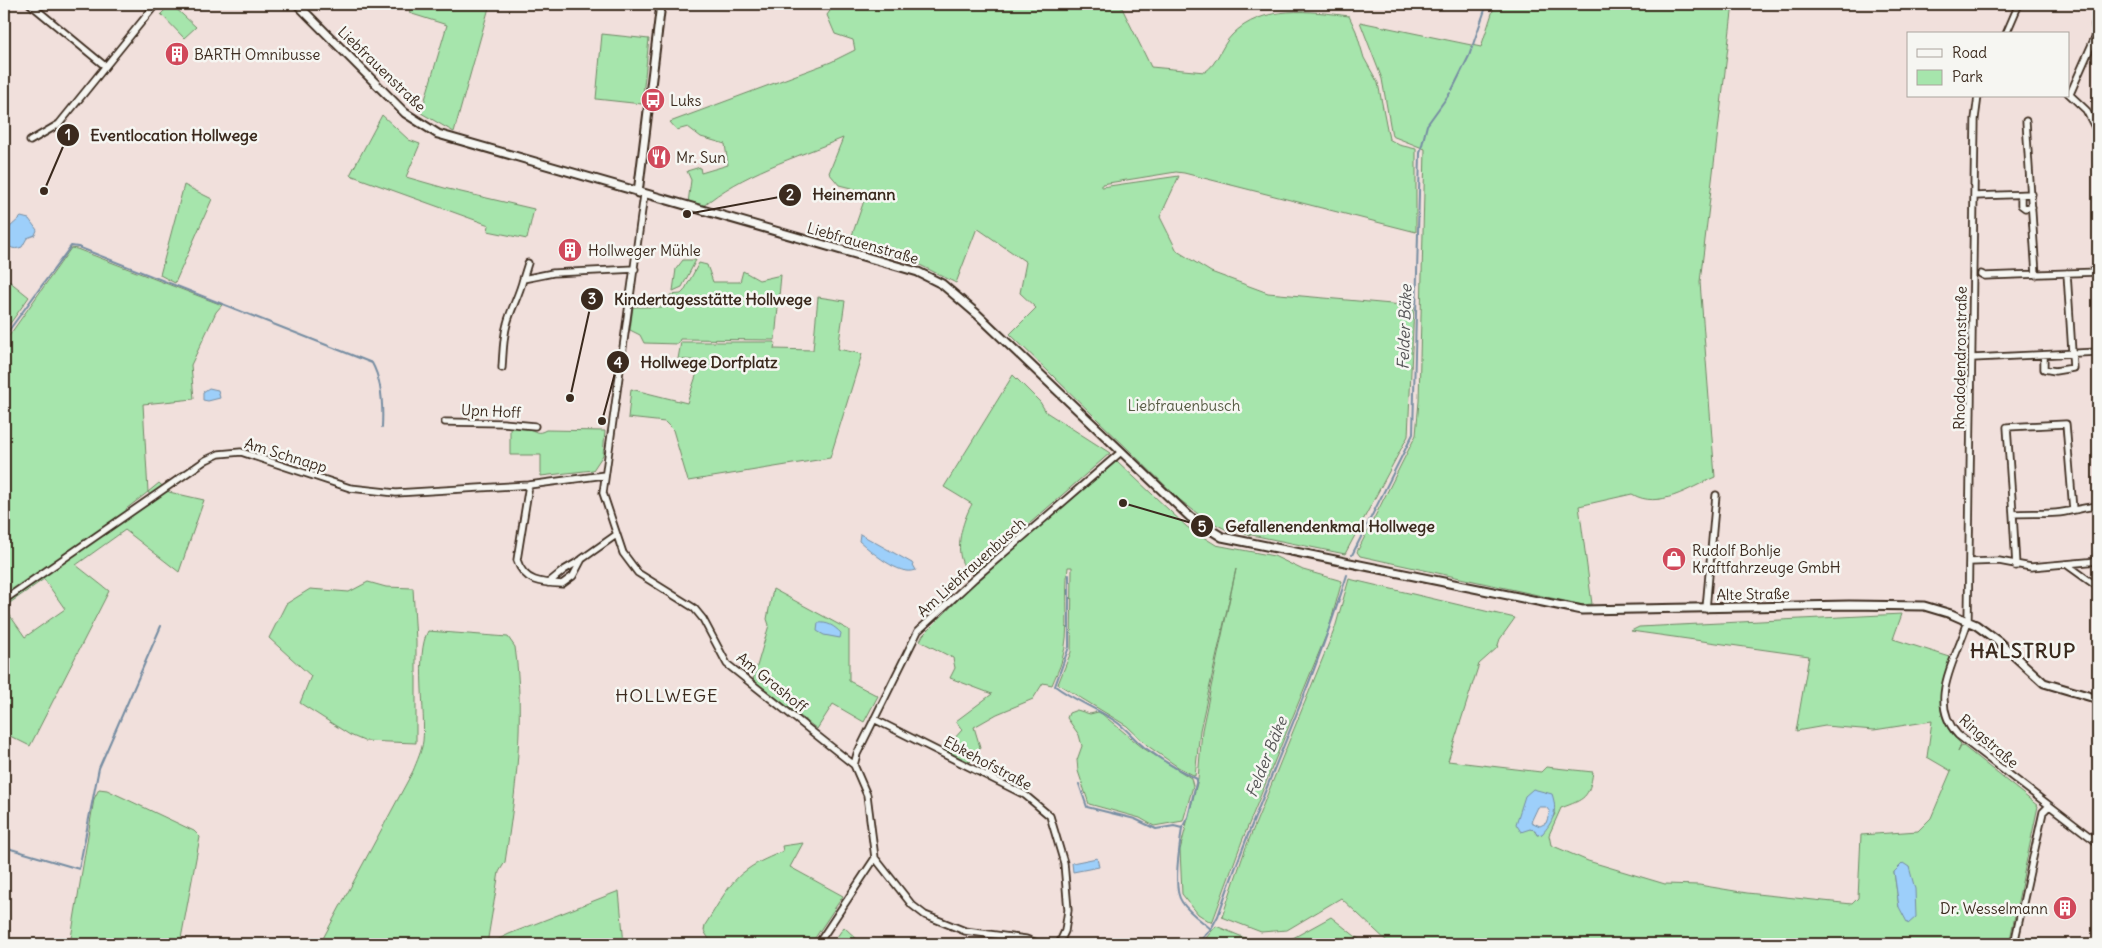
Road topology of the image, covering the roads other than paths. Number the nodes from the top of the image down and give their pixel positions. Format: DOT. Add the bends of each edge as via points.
graph roads {
  1 [pos="30,4"];
  2 [pos="156,4"];
  3 [pos="297,4"];
  4 [pos="661,4"];
  5 [pos="2019,4"];
  6 [pos="2098,18"];
  7 [pos="2097,26"];
  8 [pos="2007,32"];
  9 [pos="105,66"];
  10 [pos="2070,92"];
  11 [pos="2070,95"];
  12 [pos="1978,98"];
  13 [pos="2026,121"];
  14 [pos="2098,133"];
  15 [pos="30,141"];
  16 [pos="641,194"];
  17 [pos="2032,194"];
  18 [pos="2020,195"];
  19 [pos="1975,196"];
  20 [pos="2032,207"];
  21 [pos="528,263"];
  22 [pos="635,269"];
  23 [pos="2098,272"];
  24 [pos="2067,273"];
  25 [pos="1981,274"];
  26 [pos="2036,275"];
  27 [pos="524,279"];
  28 [pos="2098,352"];
  29 [pos="2072,354"];
  30 [pos="2044,355"];
  31 [pos="1973,358"];
  32 [pos="502,368"];
  33 [pos="445,422"];
  34 [pos="535,426"];
  35 [pos="1122,452"];
  36 [pos="605,475"];
  37 [pos="529,485"];
  38 [pos="1716,495"];
  39 [pos="2098,506"];
  40 [pos="2073,510"];
  41 [pos="2012,514"];
  42 [pos="616,535"];
  43 [pos="582,559"];
  44 [pos="2098,561"];
  45 [pos="1970,562"];
  46 [pos="2066,564"];
  47 [pos="2016,566"];
  48 [pos="1384,571"];
  49 [pos="548,583"];
  50 [pos="2098,587"];
  51 [pos="4,600"];
  52 [pos="1706,608"];
  53 [pos="1968,621"];
  54 [pos="2098,699"];
  55 [pos="874,719"];
  56 [pos="857,754"];
  57 [pos="846,756"];
  58 [pos="854,765"];
  59 [pos="2049,806"];
  60 [pos="2098,843"];
  61 [pos="875,858"];
  62 [pos="818,944"];
  63 [pos="1040,944"];
  64 [pos="1058,944"];
  65 [pos="2014,944"];
  1 -- 9 [label="street"];
  2 -- 9 [label="street"];
  3 -- 16 [label="street, Liebfrauenstraße" via="405,113 430,130 477,147"];
  4 -- 16 [label="street"];
  5 -- 8 [label="street"];
  6 -- 7 [label="street"];
  7 -- 10 [label="street"];
  9 -- 15 [label="street" via="58,124"];
  11 -- 14 [label="street" via="2086,110"];
  12 -- 19 [label="street, Rhododendronstraße"];
  13 -- 17 [label="street"];
  16 -- 22 [label="street, Am Grashoff"];
  16 -- 35 [label="street, Liebfrauenstraße" via="932,278 953,292"];
  17 -- 18 [label="street"];
  17 -- 20 [label="street"];
  18 -- 19 [label="street"];
  18 -- 20 [label="street" via="2021,205"];
  19 -- 31 [label="street, Rhododendronstraße"];
  20 -- 26 [label="street"];
  21 -- 27 [label="street"];
  22 -- 27 [label="street" via="553,273"];
  22 -- 36 [label="street, Am Grashoff"];
  23 -- 24 [label="street"];
  24 -- 26 [label="street"];
  24 -- 29 [label="street"];
  25 -- 26 [label="street"];
  27 -- 32 [label="street" via="506,325"];
  28 -- 29 [label="street"];
  29 -- 30 [label="street"];
  29 -- 30 [label="street" via="2073,368 2055,371 2044,369"];
  30 -- 31 [label="street"];
  31 -- 45 [label="street, Rhododendronstraße"];
  33 -- 34 [label="street, Upn Hoff" via="503,422"];
  35 -- 48 [label="street, Liebfrauenstraße" via="1190,517 1222,536"];
  35 -- 55 [label="street, Am Liebfrauenbusch" via="981,572 918,631"];
  36 -- 37 [label="street, Am Schnapp"];
  36 -- 42 [label="street, Am Grashoff" via="604,493"];
  37 -- 49 [label="street" via="517,560 520,571 528,578"];
  37 -- 51 [label="street, Am Schnapp" via="396,493 350,488 241,452 219,454"];
  38 -- 52 [label="street"];
  39 -- 40 [label="street"];
  40 -- 41 [label="street"];
  40 -- 41 [label="street" via="2066,424 2007,428"];
  41 -- 47 [label="street"];
  42 -- 43 [label="street"];
  42 -- 57 [label="street, Am Grashoff" via="632,567 699,613 727,664"];
  43 -- 49 [label="street"];
  43 -- 49 [label="street" via="569,580 562,584"];
  44 -- 46 [label="street"];
  45 -- 47 [label="street" via="2000,561"];
  45 -- 53 [label="street, Rhododendronstraße"];
  46 -- 47 [label="street"];
  46 -- 50 [label="street"];
  48 -- 52 [label="street, Alte Straße" via="1582,610"];
  52 -- 53 [label="street, Alte Straße" via="1909,605 1933,608"];
  53 -- 54 [label="street, Alte Straße" via="1992,636 2044,683"];
  53 -- 59 [label="street, Ringstraße" via="1945,684 1942,698 1946,717 1964,740"];
  55 -- 56 [label="street, Am Liebfrauenbusch"];
  55 -- 64 [label="street, Ebkehofstraße" via="1025,795 1050,816 1064,863 1068,910 1065,931"];
  56 -- 57 [label="street"];
  56 -- 58 [label="street, Am Liebfrauenbusch"];
  57 -- 58 [label="street, Am Grashoff"];
  58 -- 61 [label="street" via="867,795"];
  59 -- 60 [label="street, Ringstraße"];
  59 -- 65 [label="street" via="2044,812"];
  61 -- 62 [label="street"];
  61 -- 63 [label="street" via="912,905 925,915 965,931 1026,938"];
}
